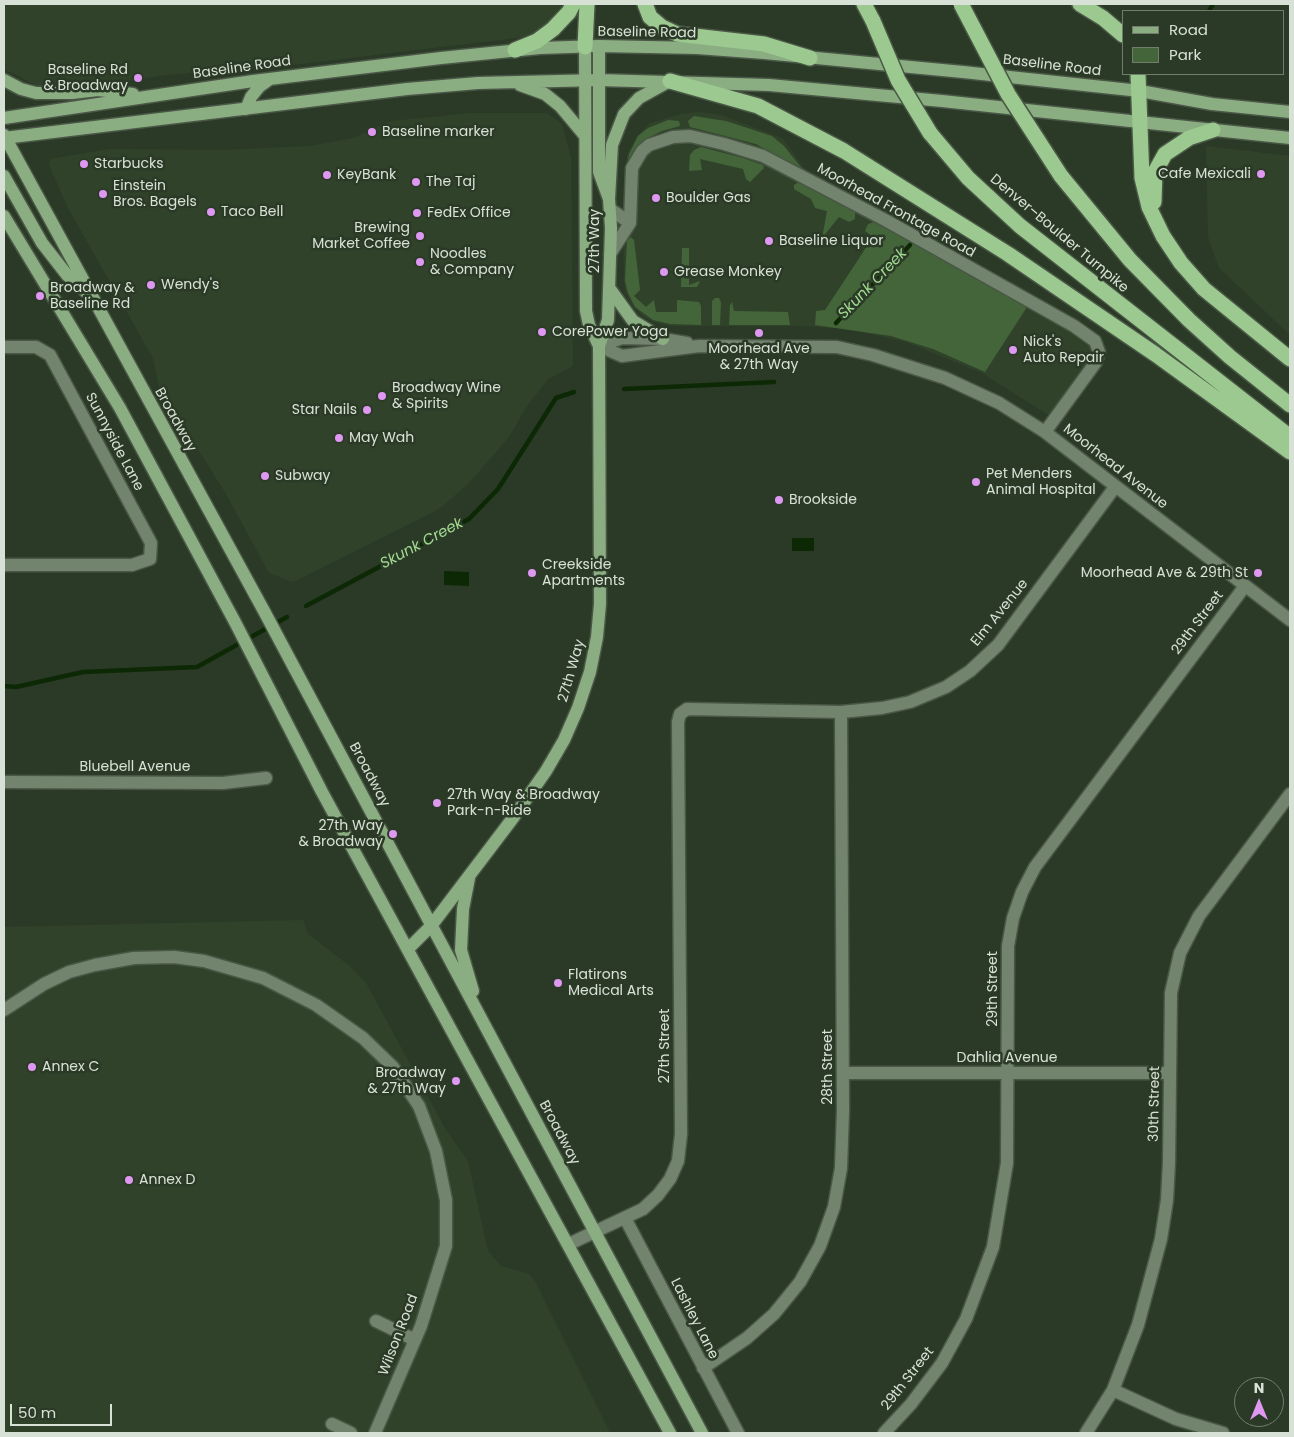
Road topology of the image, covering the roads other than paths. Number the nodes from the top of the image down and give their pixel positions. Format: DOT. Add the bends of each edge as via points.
graph roads {
  1 [pos="573,4"];
  2 [pos="586,4"];
  3 [pos="644,4"];
  4 [pos="864,4"];
  5 [pos="869,4"];
  6 [pos="961,4"];
  7 [pos="1083,5"];
  8 [pos="873,21"];
  9 [pos="1122,34"];
  10 [pos="592,47"];
  11 [pos="515,50"];
  12 [pos="810,58"];
  13 [pos="1138,75"];
  14 [pos="270,79"];
  15 [pos="4,80"];
  16 [pos="585,80"];
  17 [pos="599,80"];
  18 [pos="670,81"];
  19 [pos="508,82"];
  20 [pos="1140,91"];
  21 [pos="147,96"];
  22 [pos="246,109"];
  23 [pos="1290,112"];
  24 [pos="4,118"];
  25 [pos="1139,122"];
  26 [pos="1214,130"];
  27 [pos="585,136"];
  28 [pos="4,137"];
  29 [pos="1290,138"];
  30 [pos="4,176"];
  31 [pos="610,204"];
  32 [pos="4,216"];
  33 [pos="630,223"];
  34 [pos="1157,225"];
  35 [pos="610,254"];
  36 [pos="610,289"];
  37 [pos="92,297"];
  38 [pos="663,339"];
  39 [pos="599,346"];
  40 [pos="699,346"];
  41 [pos="4,347"];
  42 [pos="1290,359"];
  43 [pos="1290,405"];
  44 [pos="1045,432"];
  45 [pos="1290,437"];
  46 [pos="1290,452"];
  47 [pos="1115,487"];
  48 [pos="4,565"];
  49 [pos="1245,586"];
  50 [pos="1290,620"];
  51 [pos="841,712"];
  52 [pos="679,729"];
  53 [pos="266,778"];
  54 [pos="4,782"];
  55 [pos="1290,794"];
  56 [pos="470,875"];
  57 [pos="431,926"];
  58 [pos="408,948"];
  59 [pos="4,1010"];
  60 [pos="479,1013"];
  61 [pos="843,1073"];
  62 [pos="1008,1073"];
  63 [pos="1170,1073"];
  64 [pos="625,1218"];
  65 [pos="594,1230"];
  66 [pos="569,1244"];
  67 [pos="376,1321"];
  68 [pos="415,1340"];
  69 [pos="703,1368"];
  70 [pos="1114,1390"];
  71 [pos="332,1424"];
  72 [pos="351,1433"];
  73 [pos="376,1433"];
  74 [pos="670,1433"];
  75 [pos="702,1433"];
  76 [pos="738,1433"];
  77 [pos="884,1433"];
  78 [pos="1086,1433"];
  79 [pos="1223,1433"];
  1 -- 11 [label="highway" via="553,29 537,41"];
  2 -- 10 [label="highway"];
  3 -- 12 [label="highway" via="650,17 677,34 758,43"];
  4 -- 8 [label="highway"];
  5 -- 8 [label="highway, Denver–Boulder Turnpike"];
  6 -- 43 [label="highway, Denver–Boulder Turnpike, bridge" via="1008,94 1061,176 1130,260 1189,320"];
  7 -- 9 [label="highway"];
  8 -- 45 [label="highway, Denver–Boulder Turnpike, bridge" via="898,80 930,133 968,178 1020,226"];
  10 -- 11 [label="main road, Baseline Road"];
  10 -- 12 [label="main road, Baseline Road" via="697,48"];
  10 -- 16 [label="main road, 27th Way"];
  10 -- 17 [label="main road, 27th Way"];
  11 -- 14 [label="main road, Baseline Road"];
  12 -- 20 [label="main road, Baseline Road"];
  13 -- 20 [label="highway"];
  14 -- 21 [label="main road, Baseline Road"];
  14 -- 22 [label="main road" via="259,87"];
  15 -- 21 [label="main road" via="36,93 72,94 98,90"];
  16 -- 17 [label="main road"];
  16 -- 19 [label="main road"];
  16 -- 27 [label="main road, 27th Way"];
  17 -- 18 [label="main road"];
  17 -- 31 [label="main road, 27th Way" via="599,172"];
  18 -- 25 [label="main road" via="769,85"];
  18 -- 31 [label="main road" via="639,98 624,114 612,145"];
  18 -- 46 [label="highway" via="758,106 844,151 1016,259"];
  19 -- 22 [label="main road" via="407,89"];
  19 -- 27 [label="main road" via="545,94 560,106"];
  20 -- 23 [label="main road, Baseline Road" via="1212,104"];
  20 -- 25 [label="highway"];
  21 -- 24 [label="main road, Baseline Road"];
  22 -- 28 [label="main road"];
  25 -- 26 [label="main road"];
  25 -- 34 [label="highway" via="1142,178"];
  26 -- 29 [label="main road"];
  26 -- 34 [label="highway" via="1181,142 1160,161 1153,186"];
  27 -- 39 [label="main road, 27th Way" via="586,311"];
  28 -- 37 [label="main road, Broadway" via="68,248"];
  30 -- 37 [label="main road" via="42,243 67,275"];
  31 -- 33 [label="street"];
  31 -- 35 [label="main road, 27th Way"];
  32 -- 58 [label="main road" via="120,408"];
  33 -- 35 [label="street"];
  33 -- 44 [label="street, Moorhead Frontage Road" via="632,168 642,151 657,141 690,136 773,161 915,237 1095,341 1099,352 1096,362"];
  34 -- 42 [label="highway" via="1174,254 1200,285 1220,305"];
  35 -- 36 [label="main road, 27th Way"];
  36 -- 38 [label="main road" via="633,321"];
  36 -- 39 [label="main road, 27th Way" via="608,320"];
  37 -- 57 [label="main road, Broadway"];
  38 -- 39 [label="street, Moorhead Avenue" via="622,338"];
  38 -- 40 [label="street, Moorhead Avenue"];
  39 -- 40 [label="street, Moorhead Avenue" via="622,356"];
  39 -- 56 [label="main road, 27th Way" via="600,604 590,672 564,740 513,818"];
  40 -- 44 [label="street, Moorhead Avenue" via="837,347 855,350 972,388"];
  41 -- 48 [label="street, Sunnyside Lane" via="36,347 50,355 151,543 150,559 132,566"];
  44 -- 47 [label="street, Moorhead Avenue"];
  47 -- 49 [label="street, Moorhead Avenue"];
  47 -- 51 [label="street, Elm Avenue" via="998,645 970,671 946,687 910,702"];
  49 -- 50 [label="street, Moorhead Avenue"];
  49 -- 62 [label="street, 29th Street" via="1035,867 1022,892 1008,946"];
  51 -- 52 [label="street, Elm Avenue" via="687,709 680,714"];
  51 -- 61 [label="street, 28th Street"];
  52 -- 64 [label="street, 27th Street" via="682,1134 678,1161 670,1179 643,1209"];
  53 -- 54 [label="street, Bluebell Avenue" via="223,783"];
  55 -- 63 [label="street, 30th Street" via="1199,916 1180,953 1171,993"];
  56 -- 57 [label="main road, 27th Way"];
  56 -- 60 [label="main road" via="462,916 461,950"];
  57 -- 58 [label="main road, 27th Way"];
  57 -- 60 [label="main road, Broadway"];
  58 -- 66 [label="main road"];
  59 -- 68 [label="street, Wilson Road" via="69,972 134,958 174,957 204,961 263,978 316,1005 363,1038 387,1061 419,1106 438,1159 446,1200 446,1246"];
  60 -- 65 [label="main road, Broadway"];
  61 -- 62 [label="street, Dahlia Avenue"];
  61 -- 69 [label="street, 28th Street" via="841,1168 834,1207 820,1246 800,1282 774,1314 747,1338"];
  62 -- 63 [label="street, Dahlia Avenue"];
  62 -- 77 [label="street, 29th Street" via="1007,1163 993,1247 966,1319 942,1363"];
  63 -- 70 [label="street, 30th Street" via="1170,1163 1161,1239 1138,1325"];
  64 -- 65 [label="street, 27th Street"];
  64 -- 69 [label="street, Lashley Lane"];
  65 -- 66 [label="street, 27th Street"];
  65 -- 75 [label="main road, Broadway"];
  66 -- 74 [label="main road"];
  67 -- 68 [label="street"];
  68 -- 73 [label="street, Wilson Road"];
  69 -- 76 [label="street, Lashley Lane"];
  70 -- 78 [label="street, 30th Street"];
  70 -- 79 [label="street" via="1176,1419"];
  71 -- 72 [label="street"];
}
